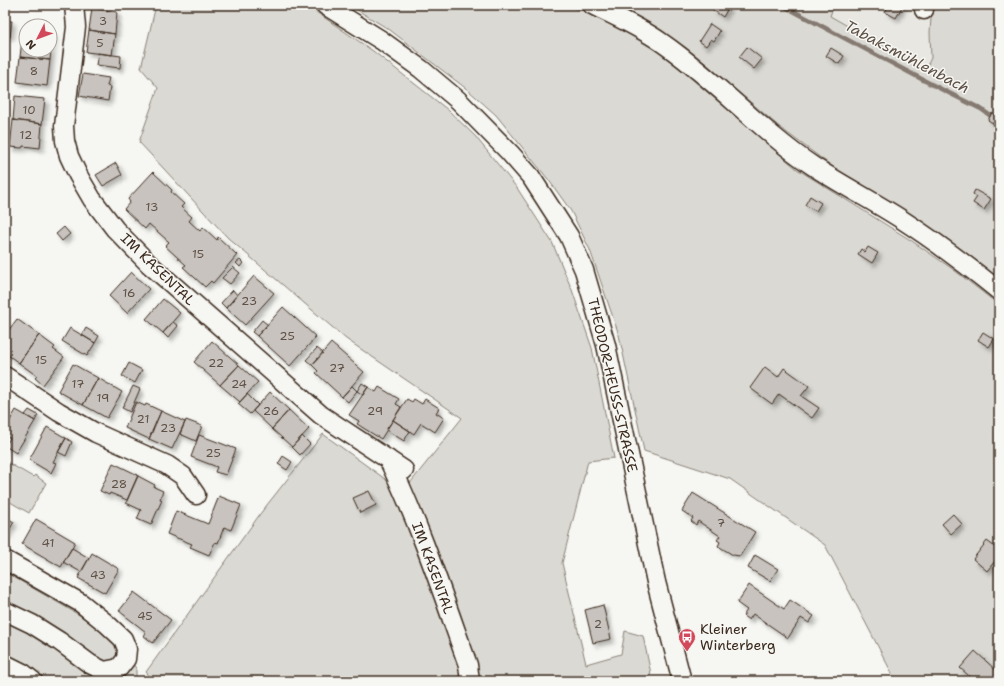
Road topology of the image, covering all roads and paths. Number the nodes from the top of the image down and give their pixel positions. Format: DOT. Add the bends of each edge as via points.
graph roads {
  1 [pos="74,5"];
  2 [pos="325,5"];
  3 [pos="592,5"];
  4 [pos="999,291"];
  5 [pos="5,376"];
  6 [pos="387,458"];
  7 [pos="404,470"];
  8 [pos="196,495"];
  9 [pos="5,560"];
  10 [pos="5,612"];
  11 [pos="5,664"];
  12 [pos="33,681"];
  13 [pos="470,681"];
  14 [pos="682,681"];
  1 -- 6 [label="street, IM KASENTAL" via="76,27 64,126 65,141 69,156 92,199 120,234 193,304 321,415"];
  2 -- 14 [label="street, THEODOR-HEUSS-STRASSE" via="381,40 458,100 531,177 569,236 584,270 606,345 656,582"];
  3 -- 4 [label="street" via="660,41 774,138 813,166 933,241"];
  5 -- 8 [label="street" via="58,412 96,433 167,465 183,476"];
  6 -- 7 [label="street, IM KASENTAL"];
  6 -- 13 [label="street, IM KASENTAL" via="428,552 468,665"];
  9 -- 10 [label="street" via="81,603 107,624 123,639 127,649 126,659 118,668 104,671 32,624"];
  11 -- 12 [label="street"];
}
